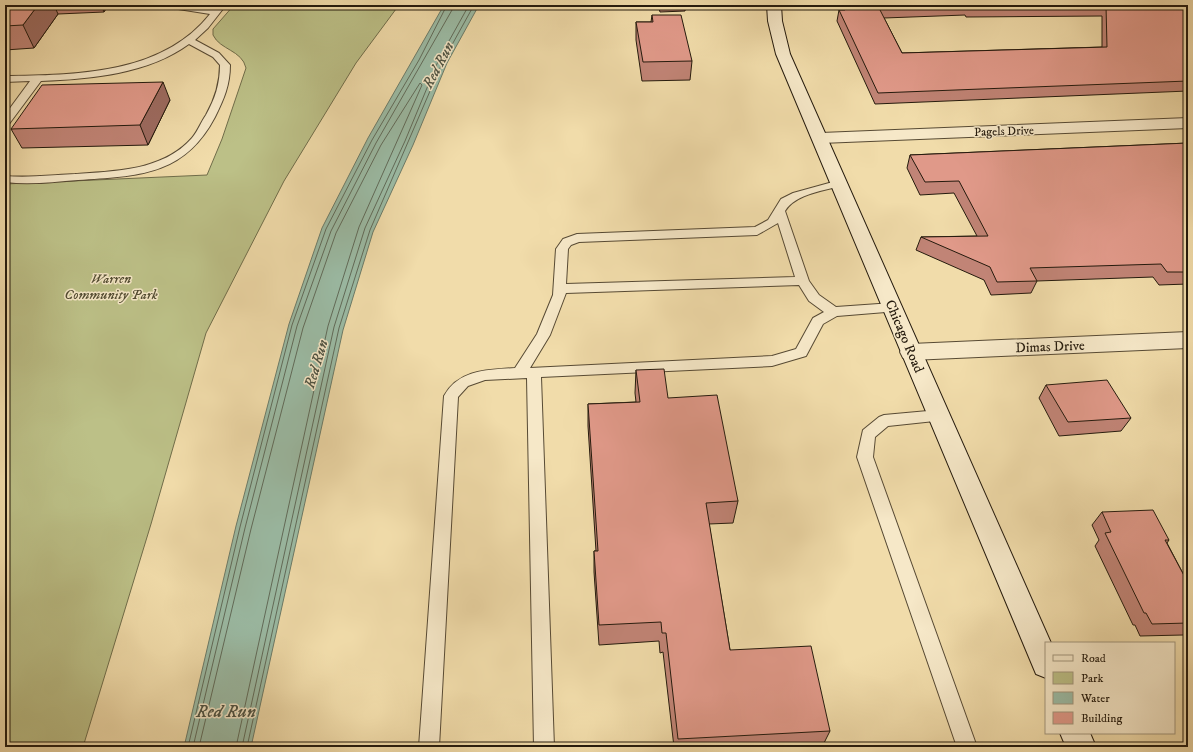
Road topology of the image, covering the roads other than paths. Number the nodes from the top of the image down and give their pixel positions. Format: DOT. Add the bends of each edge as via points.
graph roads {
  1 [pos="172,5"];
  2 [pos="774,5"];
  3 [pos="219,9"];
  4 [pos="189,40"];
  5 [pos="38,78"];
  6 [pos="5,79"];
  7 [pos="8,113"];
  8 [pos="5,122"];
  9 [pos="1188,123"];
  10 [pos="821,138"];
  11 [pos="5,179"];
  12 [pos="840,183"];
  13 [pos="780,212"];
  14 [pos="803,281"];
  15 [pos="560,289"];
  16 [pos="893,308"];
  17 [pos="834,312"];
  18 [pos="1188,340"];
  19 [pos="911,352"];
  20 [pos="527,373"];
  21 [pos="939,416"];
  22 [pos="1045,662"];
  23 [pos="1075,734"];
  24 [pos="429,747"];
  25 [pos="544,747"];
  26 [pos="967,747"];
  27 [pos="1081,747"];
  1 -- 3 [label="lane"];
  2 -- 10 [label="street, Chicago Road" via="783,54"];
  3 -- 4 [label="lane" via="199,33"];
  4 -- 5 [label="lane" via="181,46 136,65 92,74"];
  4 -- 11 [label="lane" via="216,55 225,65 225,81 215,108 190,146 168,160 140,170 32,180"];
  5 -- 6 [label="lane"];
  5 -- 7 [label="lane"];
  7 -- 8 [label="lane"];
  9 -- 10 [label="street, Pagels Drive"];
  10 -- 12 [label="street, Chicago Road"];
  12 -- 13 [label="lane" via="797,195 785,202"];
  12 -- 16 [label="street, Chicago Road"];
  13 -- 14 [label="lane"];
  13 -- 15 [label="lane" via="772,223 757,231 577,238 567,242 562,249"];
  14 -- 15 [label="lane"];
  14 -- 17 [label="lane" via="814,298"];
  15 -- 20 [label="lane"];
  16 -- 17 [label="lane"];
  16 -- 19 [label="street, Chicago Road"];
  17 -- 20 [label="lane" via="818,321 801,352 772,361"];
  18 -- 19 [label="street, Dimas Drive"];
  19 -- 21 [label="street, Chicago Road"];
  20 -- 24 [label="lane" via="486,375 463,382 451,396"];
  20 -- 25 [label="lane"];
  21 -- 22 [label="street, Chicago Road"];
  21 -- 26 [label="lane" via="884,420 868,434 865,457"];
  23 -- 27 [label="street"];
}
